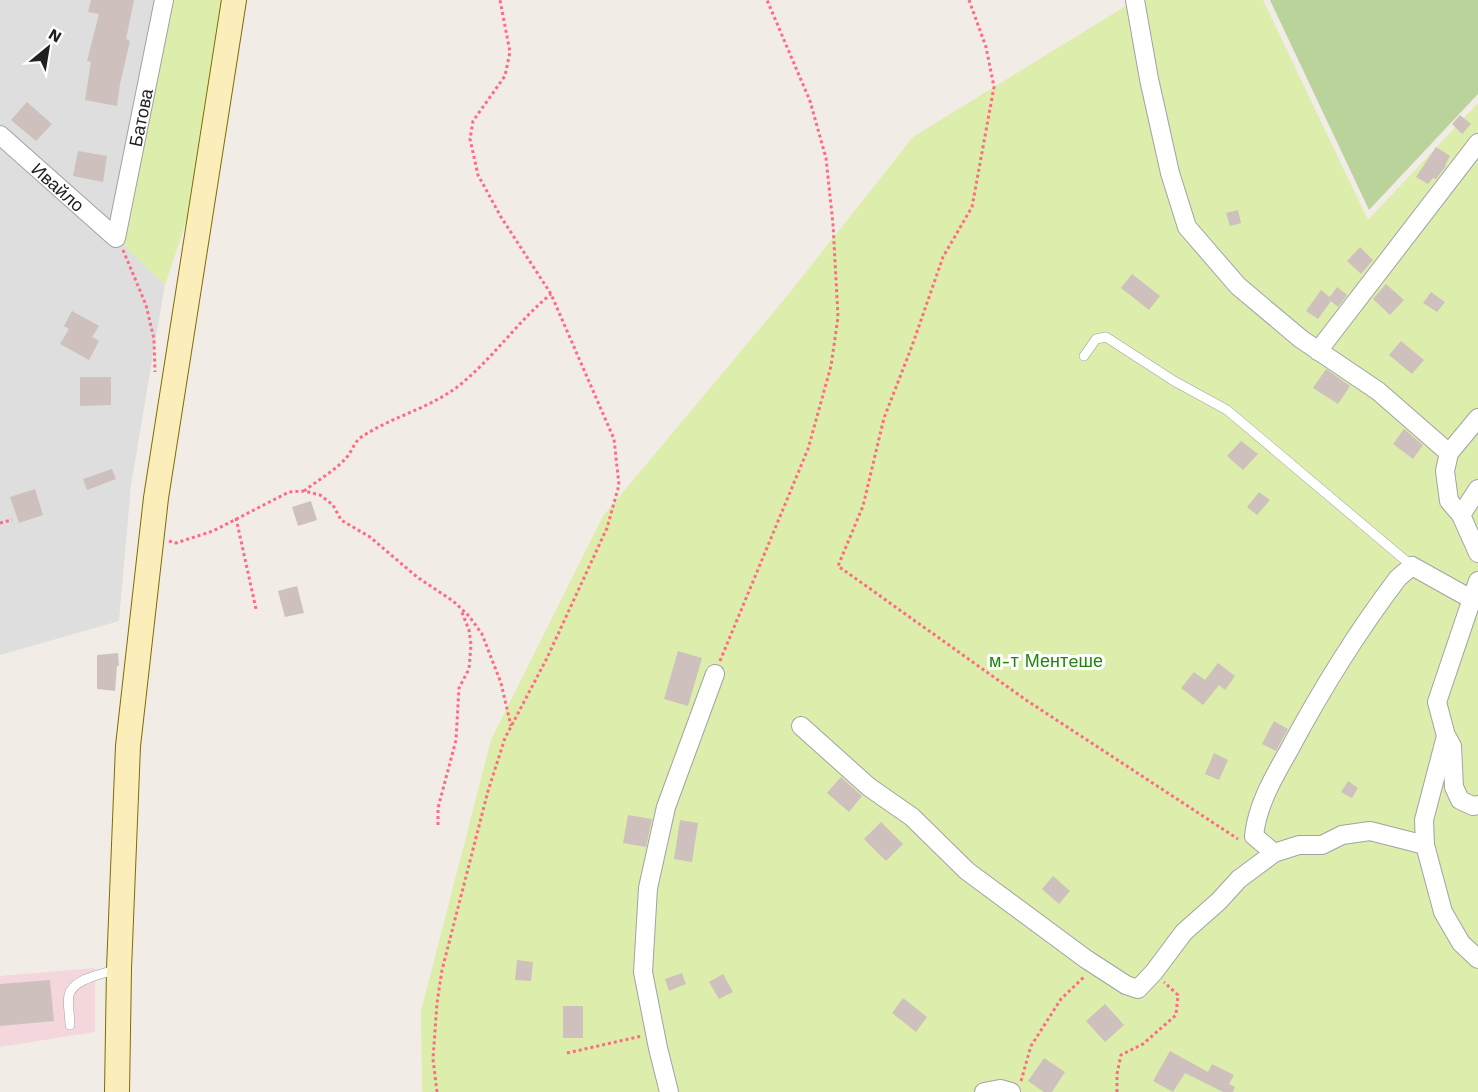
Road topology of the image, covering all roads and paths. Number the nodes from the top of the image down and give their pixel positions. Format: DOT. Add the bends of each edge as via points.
graph roads {
  1 [pos="164,0"];
  2 [pos="234,0"];
  3 [pos="500,0"];
  4 [pos="767,0"];
  5 [pos="969,0"];
  6 [pos="1135,0"];
  7 [pos="0,135"];
  8 [pos="1478,143"];
  9 [pos="116,238"];
  10 [pos="551,294"];
  11 [pos="1318,351"];
  12 [pos="1084,356"];
  13 [pos="155,375"];
  14 [pos="1478,418"];
  15 [pos="1449,453"];
  16 [pos="1478,489"];
  17 [pos="304,490"];
  18 [pos="1461,515"];
  19 [pos="236,518"];
  20 [pos="12,520"];
  21 [pos="0,523"];
  22 [pos="152,537"];
  23 [pos="1478,553"];
  24 [pos="1412,567"];
  25 [pos="1478,581"];
  26 [pos="1473,600"];
  27 [pos="256,609"];
  28 [pos="461,609"];
  29 [pos="715,674"];
  30 [pos="801,726"];
  31 [pos="512,727"];
  32 [pos="1446,736"];
  33 [pos="1478,805"];
  34 [pos="438,825"];
  35 [pos="1254,836"];
  36 [pos="1425,844"];
  37 [pos="1274,853"];
  38 [pos="1086,959"];
  39 [pos="1478,959"];
  40 [pos="119,969"];
  41 [pos="1154,972"];
  42 [pos="70,1025"];
  43 [pos="655,1033"];
  44 [pos="567,1053"];
  45 [pos="1016,1088"];
  46 [pos="117,1092"];
  47 [pos="436,1092"];
  48 [pos="669,1092"];
  49 [pos="984,1092"];
  50 [pos="1117,1092"];
  1 -- 9 [label="street, Батова"];
  2 -- 22 [label="main road"];
  3 -- 10 [label="path" via="510,52 505,75 473,121 470,139 478,175"];
  4 -- 29 [label="path" via="810,101 826,158 838,317 831,366 808,449"];
  5 -- 35 [label="path" via="986,47 994,87 972,207 944,257 884,418 862,506 838,566 1026,700 1238,839"];
  6 -- 11 [label="street" via="1170,173 1187,227 1238,286"];
  7 -- 9 [label="street, Ивайло"];
  8 -- 11 [label="street"];
  9 -- 13 [label="path" via="146,305 154,339"];
  10 -- 17 [label="path" via="460,384 434,403 381,425 357,440 348,457"];
  10 -- 31 [label="path" via="614,439 619,485 606,528"];
  11 -- 15 [label="street" via="1378,391"];
  12 -- 24 [label="lane" via="1096,339 1106,337 1227,410"];
  14 -- 15 [label="street"];
  15 -- 18 [label="street" via="1446,490 1449,501"];
  16 -- 18 [label="street"];
  17 -- 19 [label="path" via="289,492"];
  17 -- 28 [label="path" via="327,500 341,520 370,537"];
  18 -- 23 [label="street"];
  19 -- 22 [label="path" via="213,531 176,543"];
  19 -- 27 [label="path"];
  20 -- 21 [label="path"];
  22 -- 40 [label="main road" via="128,746"];
  24 -- 26 [label="street"];
  24 -- 35 [label="street" via="1384,595 1304,721 1255,820"];
  25 -- 26 [label="street"];
  26 -- 32 [label="street" via="1437,702"];
  28 -- 31 [label="path" via="482,634 501,683"];
  28 -- 34 [label="path" via="469,630 469,669 459,688 456,740 438,808"];
  29 -- 43 [label="street" via="666,807 648,888 643,972"];
  30 -- 38 [label="street" via="869,788 912,817 967,871"];
  31 -- 47 [label="path" via="488,791 442,970 433,1059"];
  32 -- 33 [label="street" via="1452,746 1457,794 1460,800"];
  32 -- 36 [label="street" via="1424,820"];
  35 -- 37 [label="street"];
  36 -- 37 [label="street" via="1370,831"];
  36 -- 39 [label="street" via="1443,912 1461,943"];
  37 -- 41 [label="street" via="1239,879 1184,932"];
  38 -- 41 [label="street" via="1138,989"];
  38 -- 45 [label="path" via="1085,976 1061,999 1031,1046"];
  40 -- 42 [label="lane" via="72,988"];
  40 -- 46 [label="main road"];
  41 -- 50 [label="path" via="1178,995 1176,1015 1143,1044 1121,1056"];
  43 -- 44 [label="path"];
  43 -- 48 [label="street"];
  45 -- 49 [label="street"];
}
